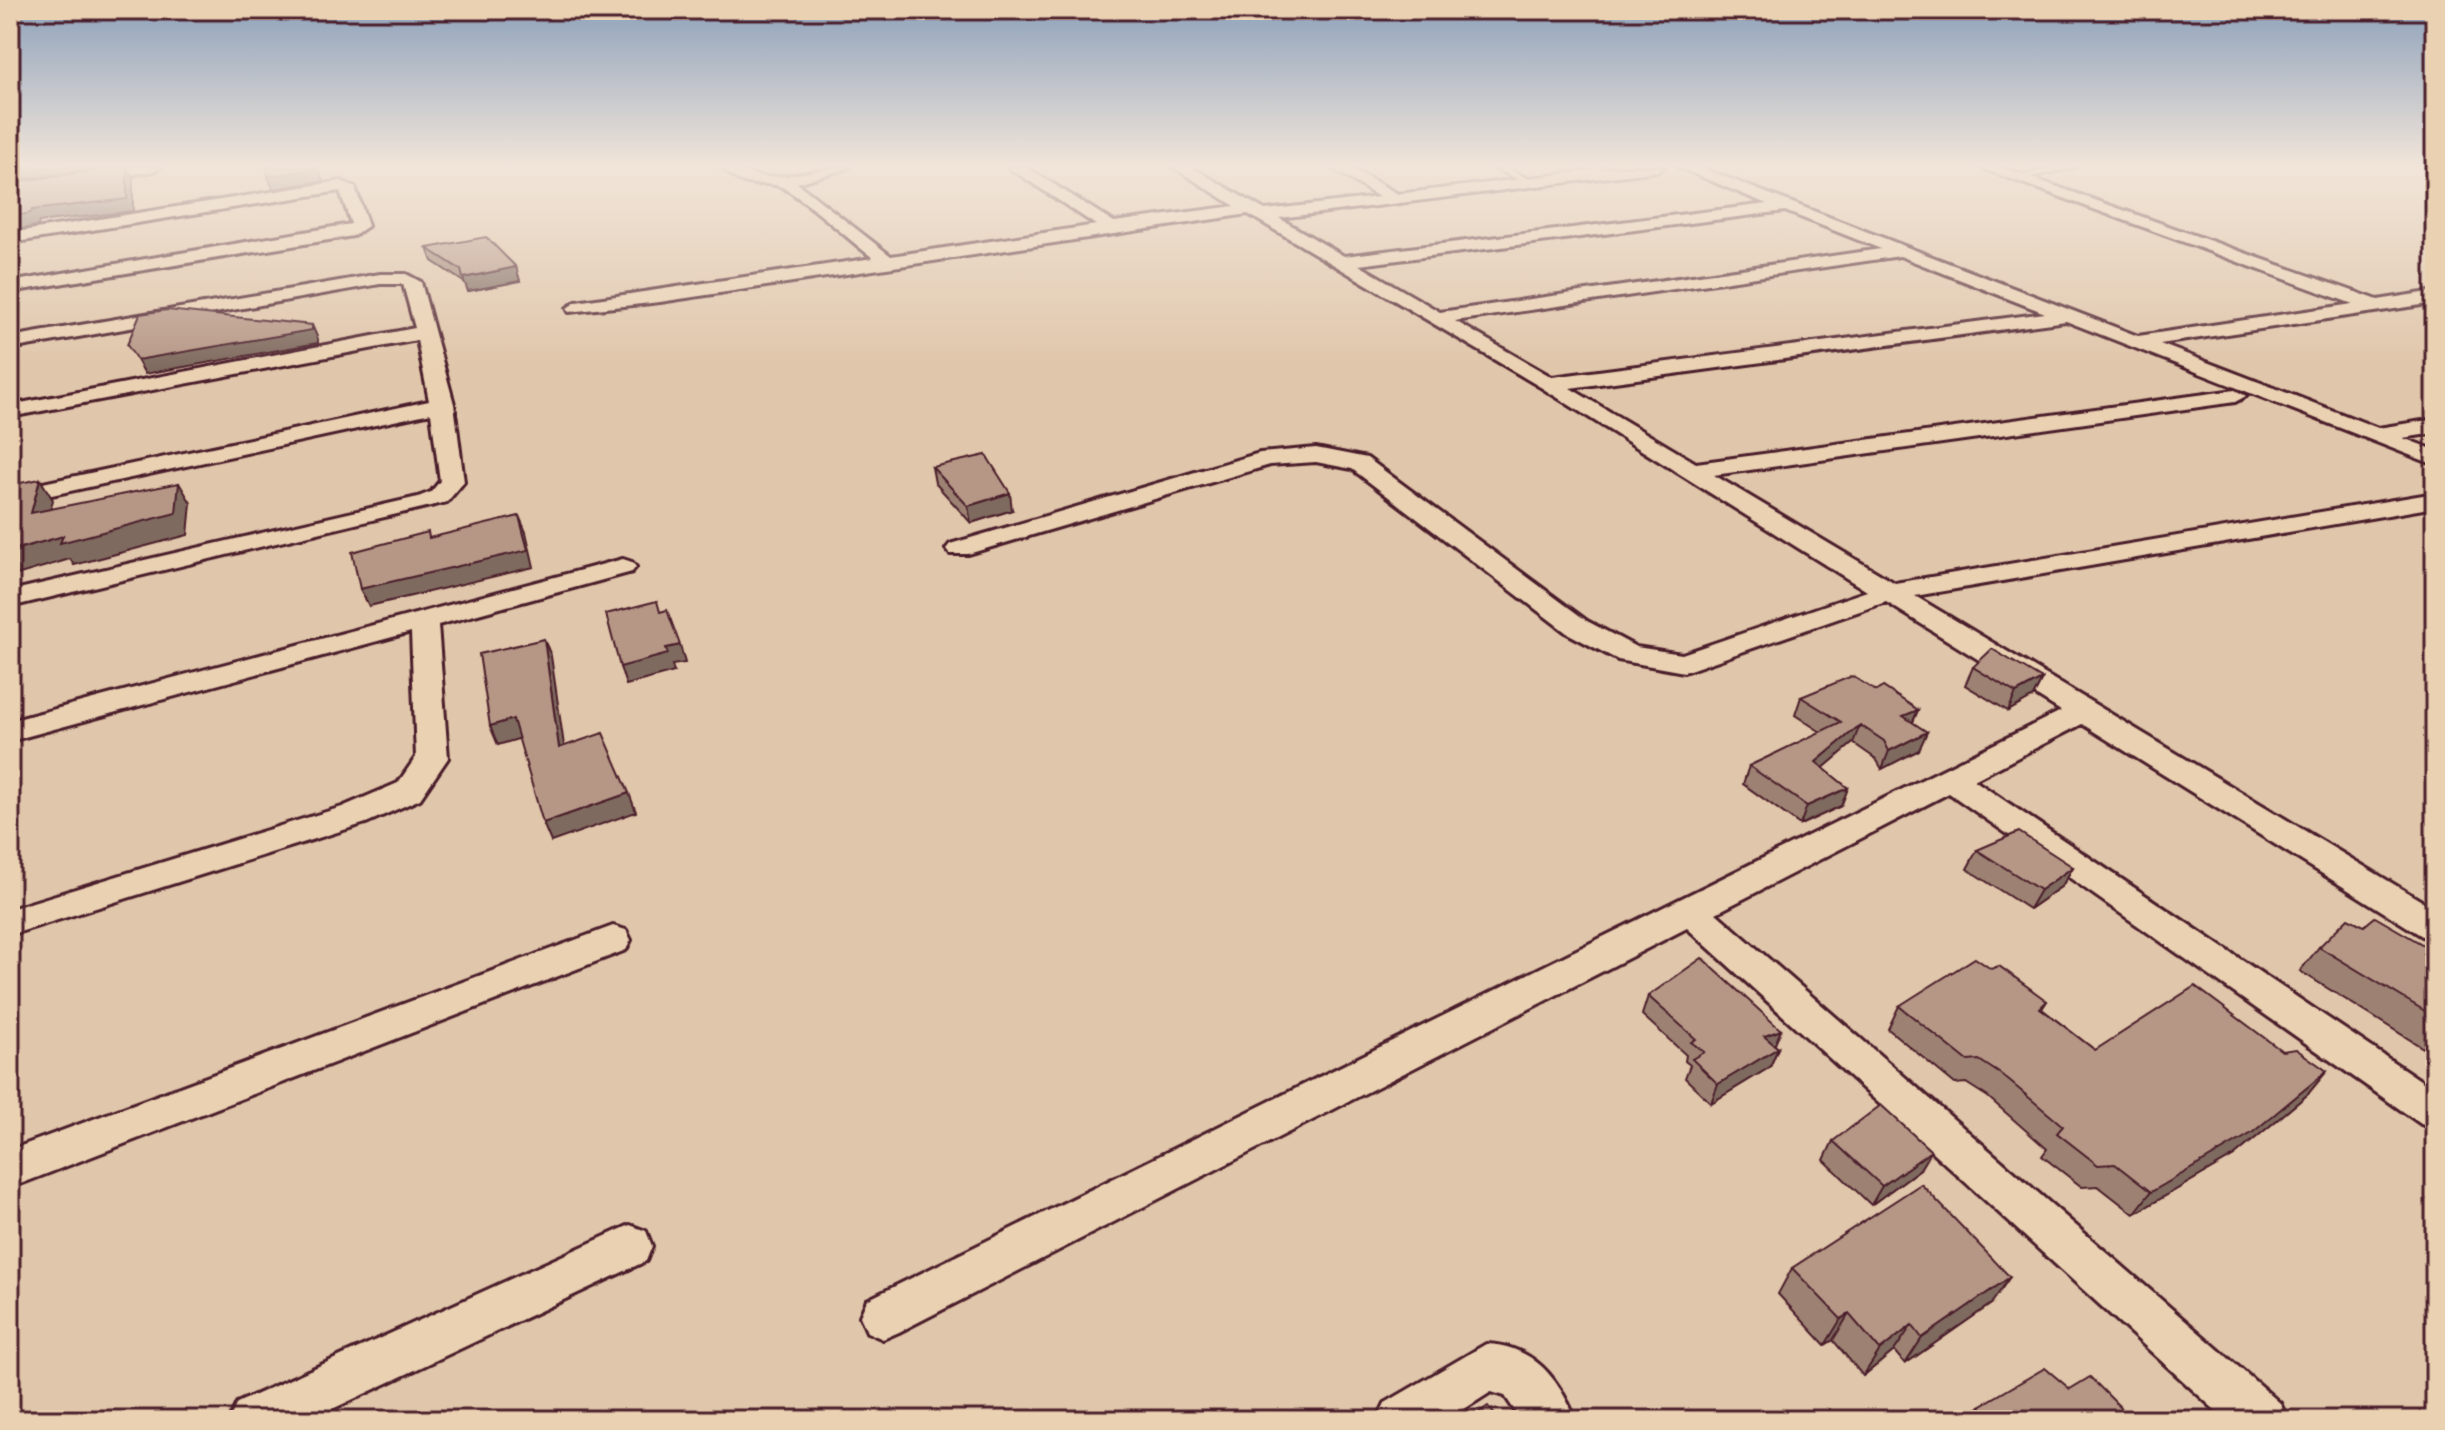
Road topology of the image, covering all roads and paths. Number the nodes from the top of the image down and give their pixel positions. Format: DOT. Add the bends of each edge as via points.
graph roads {
  1 [pos="37,234"];
  2 [pos="336,234"];
  3 [pos="852,234"];
  4 [pos="1063,234"];
  5 [pos="1290,234"];
  6 [pos="1568,234"];
  7 [pos="1854,234"];
  8 [pos="2173,234"];
  9 [pos="10,238"];
  10 [pos="1898,251"];
  11 [pos="1339,262"];
  12 [pos="890,263"];
  13 [pos="10,287"];
  14 [pos="2435,297"];
  15 [pos="2374,305"];
  16 [pos="576,308"];
  17 [pos="2067,316"];
  18 [pos="1435,318"];
  19 [pos="426,332"];
  20 [pos="2134,342"];
  21 [pos="10,343"];
  22 [pos="1549,384"];
  23 [pos="2235,396"];
  24 [pos="443,404"];
  25 [pos="10,411"];
  26 [pos="2435,426"];
  27 [pos="2375,435"];
  28 [pos="2435,458"];
  29 [pos="1691,471"];
  30 [pos="10,497"];
  31 [pos="2435,500"];
  32 [pos="959,549"];
  33 [pos="623,567"];
  34 [pos="1890,592"];
  35 [pos="10,599"];
  36 [pos="424,621"];
  37 [pos="2085,711"];
  38 [pos="10,731"];
  39 [pos="1952,780"];
  40 [pos="1689,909"];
  41 [pos="10,922"];
  42 [pos="2435,926"];
  43 [pos="613,940"];
  44 [pos="2435,1112"];
  45 [pos="10,1169"];
  46 [pos="630,1246"];
  47 [pos="883,1316"];
  48 [pos="254,1420"];
  49 [pos="1402,1420"];
  50 [pos="1551,1420"];
  51 [pos="2263,1420"];
  1 -- 9 [label="street"];
  2 -- 13 [label="street"];
  3 -- 12 [label="street"];
  4 -- 12 [label="street"];
  5 -- 11 [label="street"];
  6 -- 11 [label="street"];
  7 -- 10 [label="street"];
  8 -- 15 [label="street"];
  10 -- 17 [label="street"];
  10 -- 18 [label="street"];
  11 -- 18 [label="street"];
  12 -- 16 [label="street"];
  14 -- 15 [label="street"];
  15 -- 20 [label="street"];
  17 -- 20 [label="street"];
  17 -- 22 [label="street"];
  18 -- 22 [label="street"];
  19 -- 21 [label="street" via="412,282 394,278"];
  19 -- 24 [label="street"];
  19 -- 25 [label="street"];
  20 -- 27 [label="street"];
  22 -- 29 [label="street"];
  23 -- 29 [label="street"];
  24 -- 30 [label="street"];
  24 -- 35 [label="street" via="452,482 439,497"];
  26 -- 27 [label="street"];
  27 -- 28 [label="street"];
  29 -- 34 [label="street"];
  31 -- 34 [label="street"];
  32 -- 34 [label="street" via="1268,458 1316,455 1359,463 1577,627 1628,654 1684,663"];
  33 -- 36 [label="street"];
  34 -- 37 [label="street"];
  36 -- 38 [label="street"];
  36 -- 41 [label="street" via="432,758 409,791 354,815"];
  37 -- 39 [label="street"];
  37 -- 42 [label="street"];
  39 -- 40 [label="street"];
  39 -- 44 [label="street"];
  40 -- 47 [label="street"];
  40 -- 51 [label="street"];
  43 -- 45 [label="street"];
  46 -- 48 [label="street"];
  49 -- 50 [label="street" via="1486,1368 1505,1369 1522,1379"];
}
